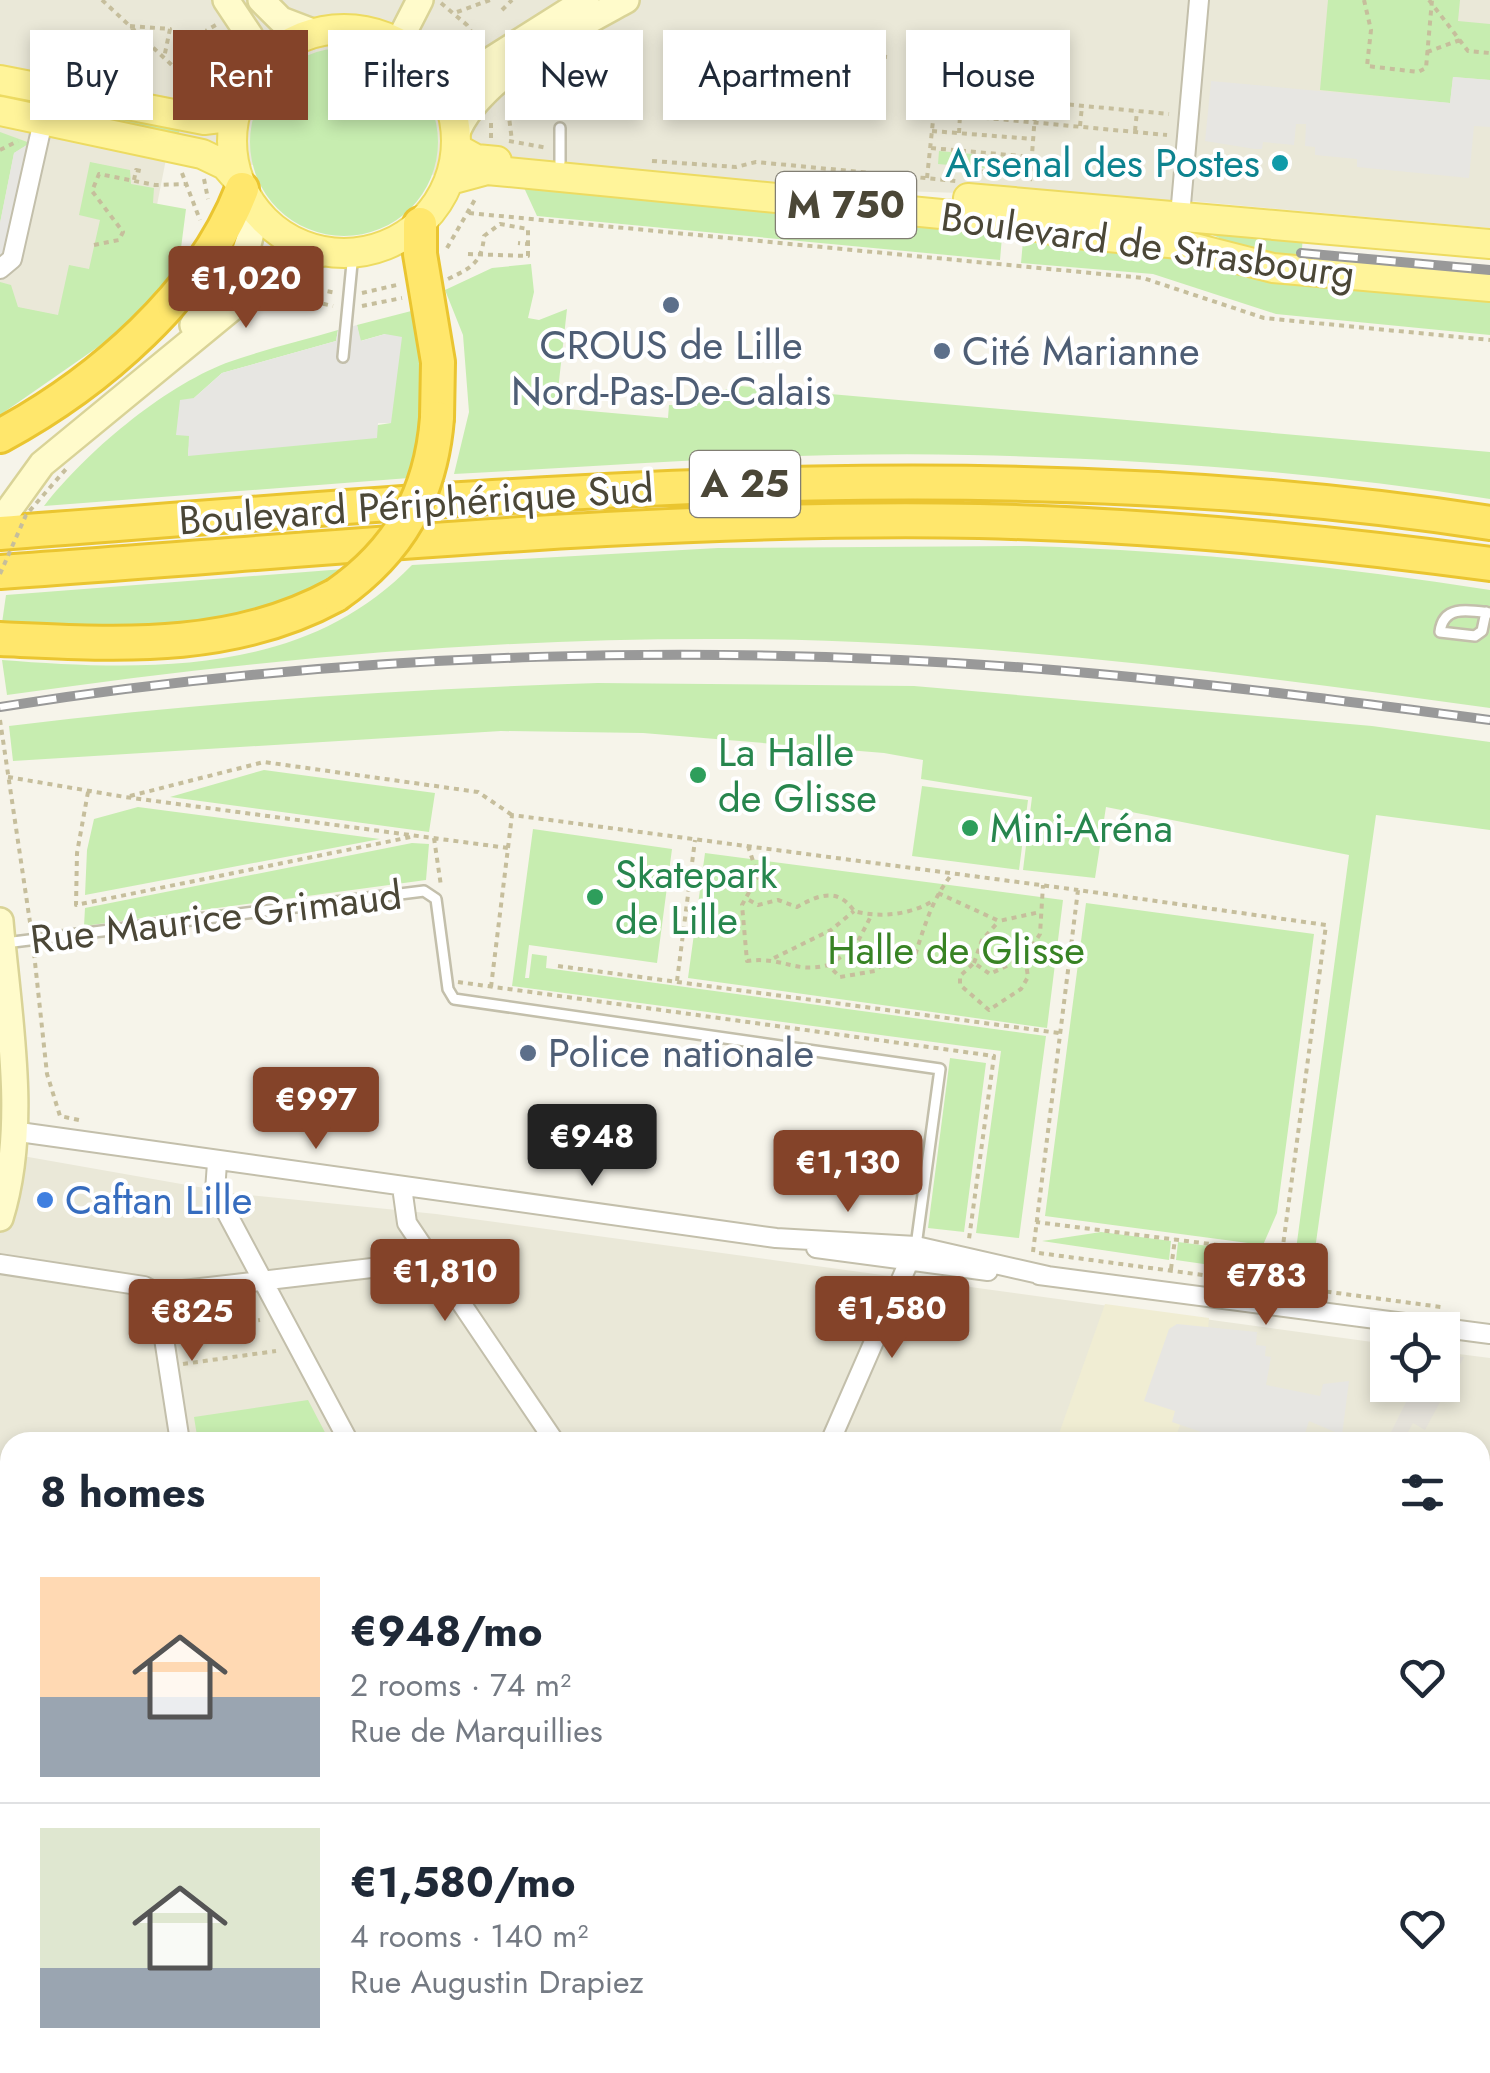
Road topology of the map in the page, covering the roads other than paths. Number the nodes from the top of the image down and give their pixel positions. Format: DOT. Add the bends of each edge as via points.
graph roads {
  1 [pos="261,0"];
  2 [pos="420,0"];
  3 [pos="586,0"];
  4 [pos="626,0"];
  5 [pos="1199,0"];
  6 [pos="225,10"];
  7 [pos="244,30"];
  8 [pos="405,30"];
  9 [pos="576,30"];
  10 [pos="328,32"];
  11 [pos="315,33"];
  12 [pos="308,36"];
  13 [pos="505,68"];
  14 [pos="486,76"];
  15 [pos="0,80"];
  16 [pos="0,111"];
  17 [pos="173,114"];
  18 [pos="236,120"];
  19 [pos="452,120"];
  20 [pos="43,121"];
  21 [pos="560,128"];
  22 [pos="456,142"];
  23 [pos="489,157"];
  24 [pos="560,157"];
  25 [pos="450,180"];
  26 [pos="243,190"];
  27 [pos="1127,212"];
  28 [pos="1180,216"];
  29 [pos="420,224"];
  30 [pos="1490,244"];
  31 [pos="339,253"];
  32 [pos="1240,260"];
  33 [pos="0,269"];
  34 [pos="1490,287"];
  35 [pos="343,357"];
  36 [pos="151,374"];
  37 [pos="0,436"];
  38 [pos="0,522"];
  39 [pos="1490,523"];
  40 [pos="0,532"];
  41 [pos="1490,564"];
  42 [pos="0,573"];
  43 [pos="1488,612"];
  44 [pos="0,639"];
  45 [pos="1,932"];
  46 [pos="6,1130"];
  47 [pos="217,1162"];
  48 [pos="402,1187"];
  49 [pos="0,1218"];
  50 [pos="913,1253"];
  51 [pos="432,1262"];
  52 [pos="0,1264"];
  53 [pos="264,1282"];
  54 [pos="157,1294"];
  55 [pos="1490,1334"];
  56 [pos="179,1432"];
  57 [pos="344,1432"];
  58 [pos="548,1432"];
  59 [pos="834,1432"];
  1 -- 11 [label="main road" via="281,20"];
  2 -- 8 [label="main road"];
  3 -- 14 [label="main road"];
  4 -- 9 [label="main road"];
  5 -- 28 [label="street"];
  6 -- 7 [label="main road"];
  10 -- 11 [label="main road"];
  11 -- 12 [label="main road"];
  13 -- 14 [label="main road"];
  14 -- 22 [label="main road"];
  15 -- 17 [label="main road"];
  16 -- 20 [label="main road"];
  18 -- 26 [label="main road" via="232,143"];
  19 -- 22 [label="main road"];
  20 -- 26 [label="main road" via="225,165"];
  20 -- 33 [label="street" via="12,259"];
  21 -- 24 [label="lane"];
  22 -- 23 [label="main road, Boulevard de Strasbourg / M 750"];
  22 -- 25 [label="main road"];
  23 -- 24 [label="main road, Boulevard de Strasbourg / M 750"];
  23 -- 25 [label="main road, Boulevard de Strasbourg / M 750"];
  23 -- 32 [label="main road, Boulevard de Strasbourg / M 750" via="1180,244"];
  24 -- 27 [label="main road, Boulevard de Strasbourg / M 750"];
  25 -- 29 [label="main road"];
  26 -- 31 [label="main road" via="281,234"];
  26 -- 36 [label="main road" via="253,224 248,248"];
  26 -- 37 [label="highway" via="213,228 200,267 150,323 74,387"];
  27 -- 28 [label="main road, Boulevard de Strasbourg / M 750"];
  27 -- 32 [label="main road" via="1184,229"];
  28 -- 30 [label="main road, Boulevard de Strasbourg / M 750"];
  29 -- 31 [label="main road" via="385,246"];
  29 -- 44 [label="highway, bridge" via="438,362 437,418 416,508 379,560 336,595 279,622 210,639"];
  31 -- 35 [label="lane" via="349,294"];
  31 -- 36 [label="main road" via="292,262 277,284"];
  32 -- 34 [label="main road, Boulevard de Strasbourg / M 750"];
  36 -- 38 [label="main road"];
  39 -- 40 [label="highway, Boulevard Périphérique Sud / A 25" via="1191,490 913,481 574,492"];
  41 -- 42 [label="highway, Boulevard Périphérique Sud / A 25" via="1245,536 975,521 655,528"];
  43 -- 43 [label="lane" via="1476,636 1440,632 1449,613"];
  45 -- 46 [label="main road"];
  45 -- 50 [label="lane, Rue Maurice Grimaud" via="424,891 436,899 454,999 940,1069"];
  46 -- 47 [label="street"];
  46 -- 49 [label="main road" via="10,1180"];
  47 -- 48 [label="street"];
  47 -- 53 [label="street" via="216,1191"];
  48 -- 50 [label="street"];
  48 -- 51 [label="street" via="404,1219"];
  50 -- 55 [label="street"];
  50 -- 59 [label="street"];
  51 -- 53 [label="street"];
  51 -- 58 [label="street"];
  52 -- 54 [label="street" via="144,1286"];
  53 -- 54 [label="street"];
  53 -- 57 [label="street"];
  54 -- 56 [label="street"];
}
